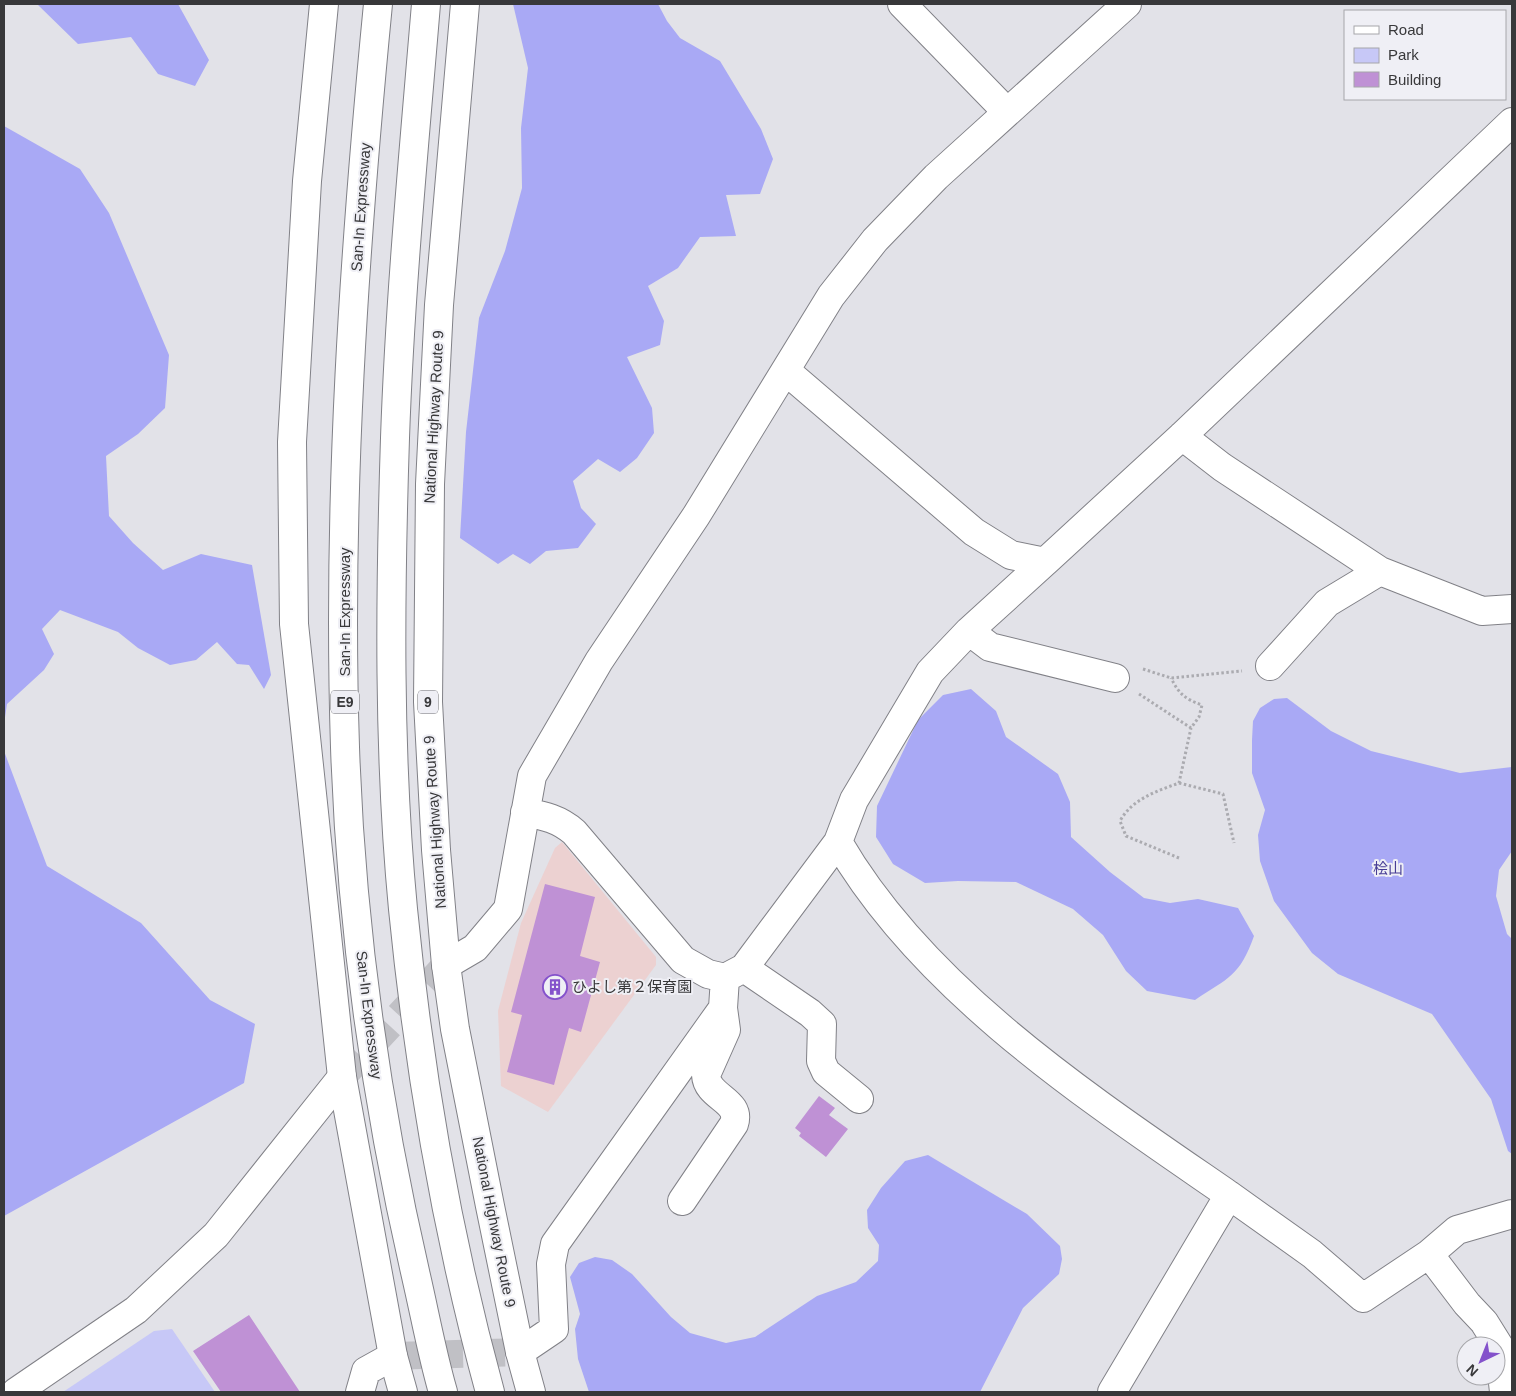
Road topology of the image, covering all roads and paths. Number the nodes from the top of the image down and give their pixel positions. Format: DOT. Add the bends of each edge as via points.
graph roads {
  1 [pos="324,4"];
  2 [pos="378,4"];
  3 [pos="426,4"];
  4 [pos="465,4"];
  5 [pos="902,4"];
  6 [pos="1127,4"];
  7 [pos="1006,112"];
  8 [pos="1512,122"];
  9 [pos="786,371"];
  10 [pos="1182,436"];
  11 [pos="1044,562"];
  12 [pos="1380,571"];
  13 [pos="1512,608"];
  14 [pos="969,630"];
  15 [pos="1270,666"];
  16 [pos="1125,672"];
  17 [pos="1171,678"];
  18 [pos="1191,728"];
  19 [pos="1179,783"];
  20 [pos="525,812"];
  21 [pos="838,842"];
  22 [pos="1234,843"];
  23 [pos="1179,858"];
  24 [pos="446,965"];
  25 [pos="734,973"];
  26 [pos="723,1008"];
  27 [pos="342,1077"];
  28 [pos="859,1099"];
  29 [pos="1229,1194"];
  30 [pos="682,1201"];
  31 [pos="1512,1214"];
  32 [pos="1428,1254"];
  33 [pos="520,1352"];
  34 [pos="393,1356"];
  35 [pos="16,1392"];
  36 [pos="360,1392"];
  37 [pos="402,1392"];
  38 [pos="443,1392"];
  39 [pos="490,1392"];
  40 [pos="531,1392"];
  41 [pos="1112,1392"];
  42 [pos="1504,1392"];
  1 -- 27 [label="main road" via="307,181 292,442 294,624"];
  2 -- 38 [label="main road, San-In Expressway / E9" via="356,267 349,422 343,591 345,749 356,908 375,1069 405,1229"];
  3 -- 39 [label="main road" via="404,269 395,437 394,754 403,907 421,1056 450,1218"];
  4 -- 24 [label="main road, National Highway Route 9 / 9" via="439,305 430,484 428,702"];
  5 -- 7 [label="main road"];
  6 -- 7 [label="main road"];
  7 -- 9 [label="main road" via="875,240 831,296"];
  8 -- 10 [label="main road"];
  9 -- 11 [label="main road" via="974,532 1011,555"];
  9 -- 20 [label="main road" via="579,695 532,776"];
  10 -- 11 [label="main road"];
  10 -- 12 [label="main road" via="1222,467"];
  11 -- 14 [label="main road"];
  12 -- 13 [label="main road" via="1482,611"];
  12 -- 15 [label="main road" via="1327,603"];
  14 -- 16 [label="main road" via="990,647"];
  14 -- 21 [label="main road" via="930,672 854,800"];
  15 -- 17 [label="path"];
  16 -- 17 [label="path"];
  16 -- 18 [label="path"];
  17 -- 18 [label="path" via="1187,700 1202,705"];
  18 -- 19 [label="path"];
  19 -- 22 [label="path" via="1223,794"];
  19 -- 23 [label="path" via="1136,802 1120,821 1126,836"];
  20 -- 24 [label="main road" via="508,910 475,948"];
  20 -- 25 [label="main road" via="553,818 574,832 683,960 708,974"];
  21 -- 25 [label="main road"];
  21 -- 29 [label="main road" via="868,889 928,959 1011,1038 1124,1122"];
  24 -- 33 [label="main road, National Highway Route 9 / 9" via="455,1029"];
  25 -- 26 [label="main road"];
  25 -- 28 [label="main road" via="810,1013 822,1024 822,1060 826,1072"];
  26 -- 30 [label="main road" via="726,1030 706,1075 706,1082 734,1108 737,1116"];
  26 -- 33 [label="main road" via="554,1244 551,1264 554,1328"];
  27 -- 34 [label="main road"];
  27 -- 35 [label="main road" via="216,1235 136,1310"];
  29 -- 32 [label="main road" via="1312,1254 1363,1298"];
  29 -- 41 [label="main road"];
  31 -- 32 [label="main road" via="1457,1230"];
  32 -- 42 [label="main road" via="1484,1322 1499,1346"];
  33 -- 40 [label="main road, National Highway Route 9 / 9"];
  34 -- 36 [label="main road" via="366,1371"];
  34 -- 37 [label="main road"];
}
